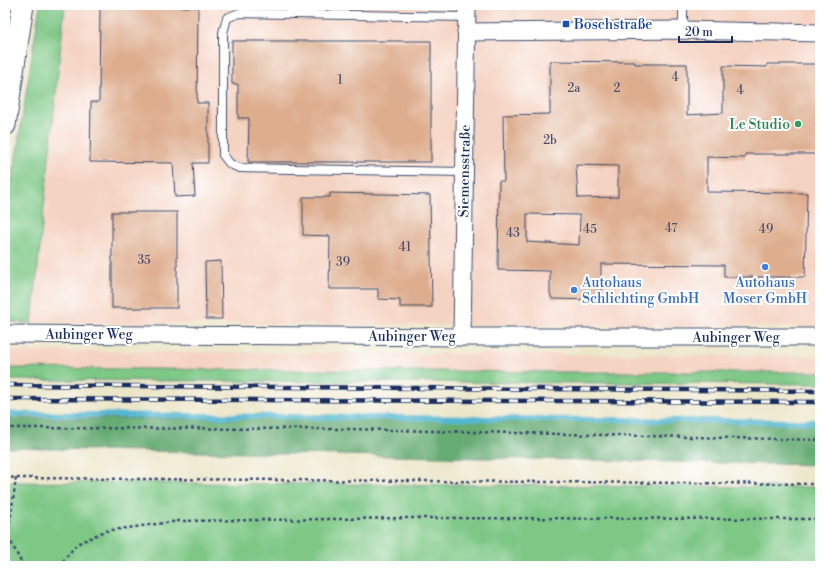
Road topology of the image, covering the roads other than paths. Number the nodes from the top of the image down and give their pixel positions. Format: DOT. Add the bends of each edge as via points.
graph roads {
  1 [pos="23,5"];
  2 [pos="683,7"];
  3 [pos="467,18"];
  4 [pos="683,30"];
  5 [pos="820,33"];
  6 [pos="5,125"];
  7 [pos="464,172"];
  8 [pos="5,334"];
  9 [pos="462,337"];
  10 [pos="820,338"];
  1 -- 6 [label="street"];
  2 -- 4 [label="lane"];
  3 -- 4 [label="street"];
  3 -- 7 [label="street, Siemensstraße"];
  3 -- 7 [label="lane" via="239,13 226,18 223,33 223,155 230,164 240,168"];
  4 -- 5 [label="street" via="800,28"];
  7 -- 9 [label="street, Siemensstraße"];
  8 -- 9 [label="street, Aubinger Weg"];
  9 -- 10 [label="street, Aubinger Weg"];
}
